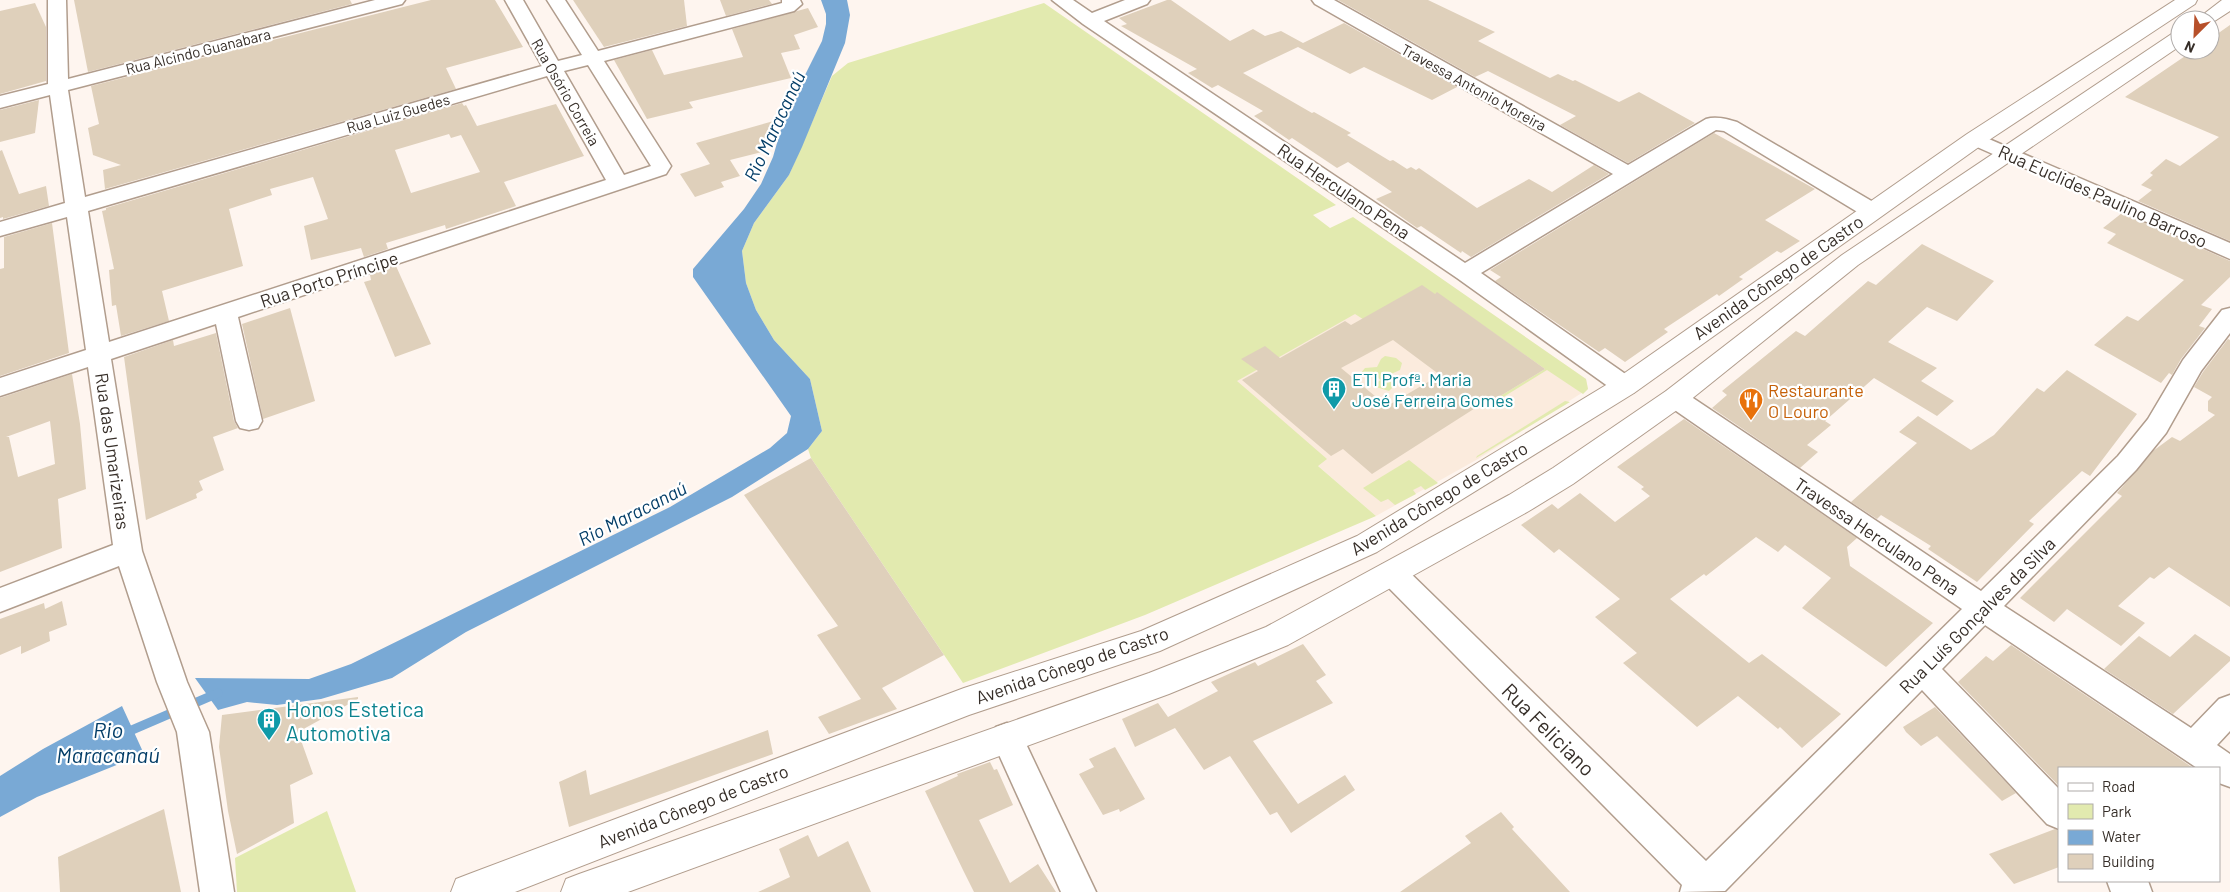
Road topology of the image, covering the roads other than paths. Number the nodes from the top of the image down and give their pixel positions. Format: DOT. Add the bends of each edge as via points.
graph roads {
  1 [pos="57,0"];
  2 [pos="396,0"];
  3 [pos="514,0"];
  4 [pos="556,0"];
  5 [pos="791,0"];
  6 [pos="1061,0"];
  7 [pos="1141,0"];
  8 [pos="1321,0"];
  9 [pos="2188,0"];
  10 [pos="1089,20"];
  11 [pos="2170,44"];
  12 [pos="593,58"];
  13 [pos="551,69"];
  14 [pos="58,86"];
  15 [pos="0,102"];
  16 [pos="1975,140"];
  17 [pos="2007,154"];
  18 [pos="1628,174"];
  19 [pos="618,184"];
  20 [pos="76,207"];
  21 [pos="1872,211"];
  22 [pos="0,229"];
  23 [pos="2230,252"];
  24 [pos="1465,273"];
  25 [pos="225,313"];
  26 [pos="2230,316"];
  27 [pos="98,355"];
  28 [pos="1624,386"];
  29 [pos="0,387"];
  30 [pos="1675,398"];
  31 [pos="249,420"];
  32 [pos="128,552"];
  33 [pos="1392,573"];
  34 [pos="0,600"];
  35 [pos="1983,608"];
  36 [pos="1923,670"];
  37 [pos="2230,709"];
  38 [pos="1007,737"];
  39 [pos="2193,748"];
  40 [pos="2230,772"];
  41 [pos="2058,812"];
  42 [pos="2125,882"];
  43 [pos="1711,887"];
  44 [pos="217,892"];
  45 [pos="469,892"];
  46 [pos="579,892"];
  47 [pos="1079,892"];
  48 [pos="2134,892"];
  1 -- 14 [label="street, Rua das Umarizeiras"];
  2 -- 14 [label="street, Rua Alcindo Guanabara"];
  3 -- 13 [label="street, Rua Osório Correia"];
  4 -- 12 [label="street"];
  5 -- 12 [label="street, Rua Luiz Guedes" via="793,4 788,7"];
  6 -- 10 [label="street, Rua Herculano Pena"];
  7 -- 10 [label="street"];
  8 -- 18 [label="street, Travessa Antonio Moreira"];
  9 -- 16 [label="main road, Avenida Cônego de Castro"];
  10 -- 24 [label="street, Rua Herculano Pena"];
  11 -- 17 [label="main road, Avenida Cônego de Castro"];
  12 -- 13 [label="street, Rua Luiz Guedes"];
  12 -- 19 [label="street, Rua Porto Príncipe" via="661,166 659,170"];
  13 -- 19 [label="street, Rua Osório Correia" via="576,106"];
  13 -- 20 [label="street, Rua Luiz Guedes"];
  14 -- 15 [label="street, Rua Alcindo Guanabara"];
  14 -- 20 [label="street, Rua das Umarizeiras"];
  16 -- 17 [label="street, Rua Euclides Paulino Barroso"];
  16 -- 21 [label="main road, Avenida Cônego de Castro"];
  17 -- 23 [label="street, Rua Euclides Paulino Barroso"];
  17 -- 30 [label="main road, Avenida Cônego de Castro" via="1850,260"];
  18 -- 21 [label="street" via="1710,124 1717,123 1730,126"];
  18 -- 24 [label="street"];
  19 -- 25 [label="street, Rua Porto Príncipe"];
  20 -- 22 [label="street, Rua Luiz Guedes"];
  20 -- 27 [label="street, Rua das Umarizeiras"];
  21 -- 28 [label="main road, Avenida Cônego de Castro"];
  24 -- 28 [label="street, Rua Herculano Pena"];
  25 -- 27 [label="street, Rua Porto Príncipe"];
  25 -- 31 [label="street"];
  26 -- 35 [label="street, Rua Luís Gonçalves da Silva" via="2192,366 2157,426 2127,463"];
  27 -- 29 [label="street, Rua Porto Príncipe"];
  27 -- 32 [label="street, Rua das Umarizeiras"];
  28 -- 45 [label="main road, Avenida Cônego de Castro" via="1367,544 1148,642 964,702"];
  30 -- 33 [label="main road, Avenida Cônego de Castro" via="1520,503"];
  30 -- 35 [label="street, Travessa Herculano Pena"];
  32 -- 34 [label="street"];
  32 -- 44 [label="street, Rua das Umarizeiras" via="172,682 193,732"];
  33 -- 38 [label="main road, Avenida Cônego de Castro" via="1277,636 1158,684"];
  33 -- 43 [label="street, Rua Feliciano"];
  35 -- 36 [label="street, Rua Luís Gonçalves da Silva"];
  35 -- 39 [label="street, Travessa Herculano Pena"];
  36 -- 41 [label="street"];
  36 -- 43 [label="street, Rua Luís Gonçalves da Silva"];
  37 -- 39 [label="street"];
  38 -- 46 [label="main road, Avenida Cônego de Castro"];
  38 -- 47 [label="street"];
  39 -- 40 [label="street, Travessa Herculano Pena"];
  42 -- 48 [label="street"];
}
